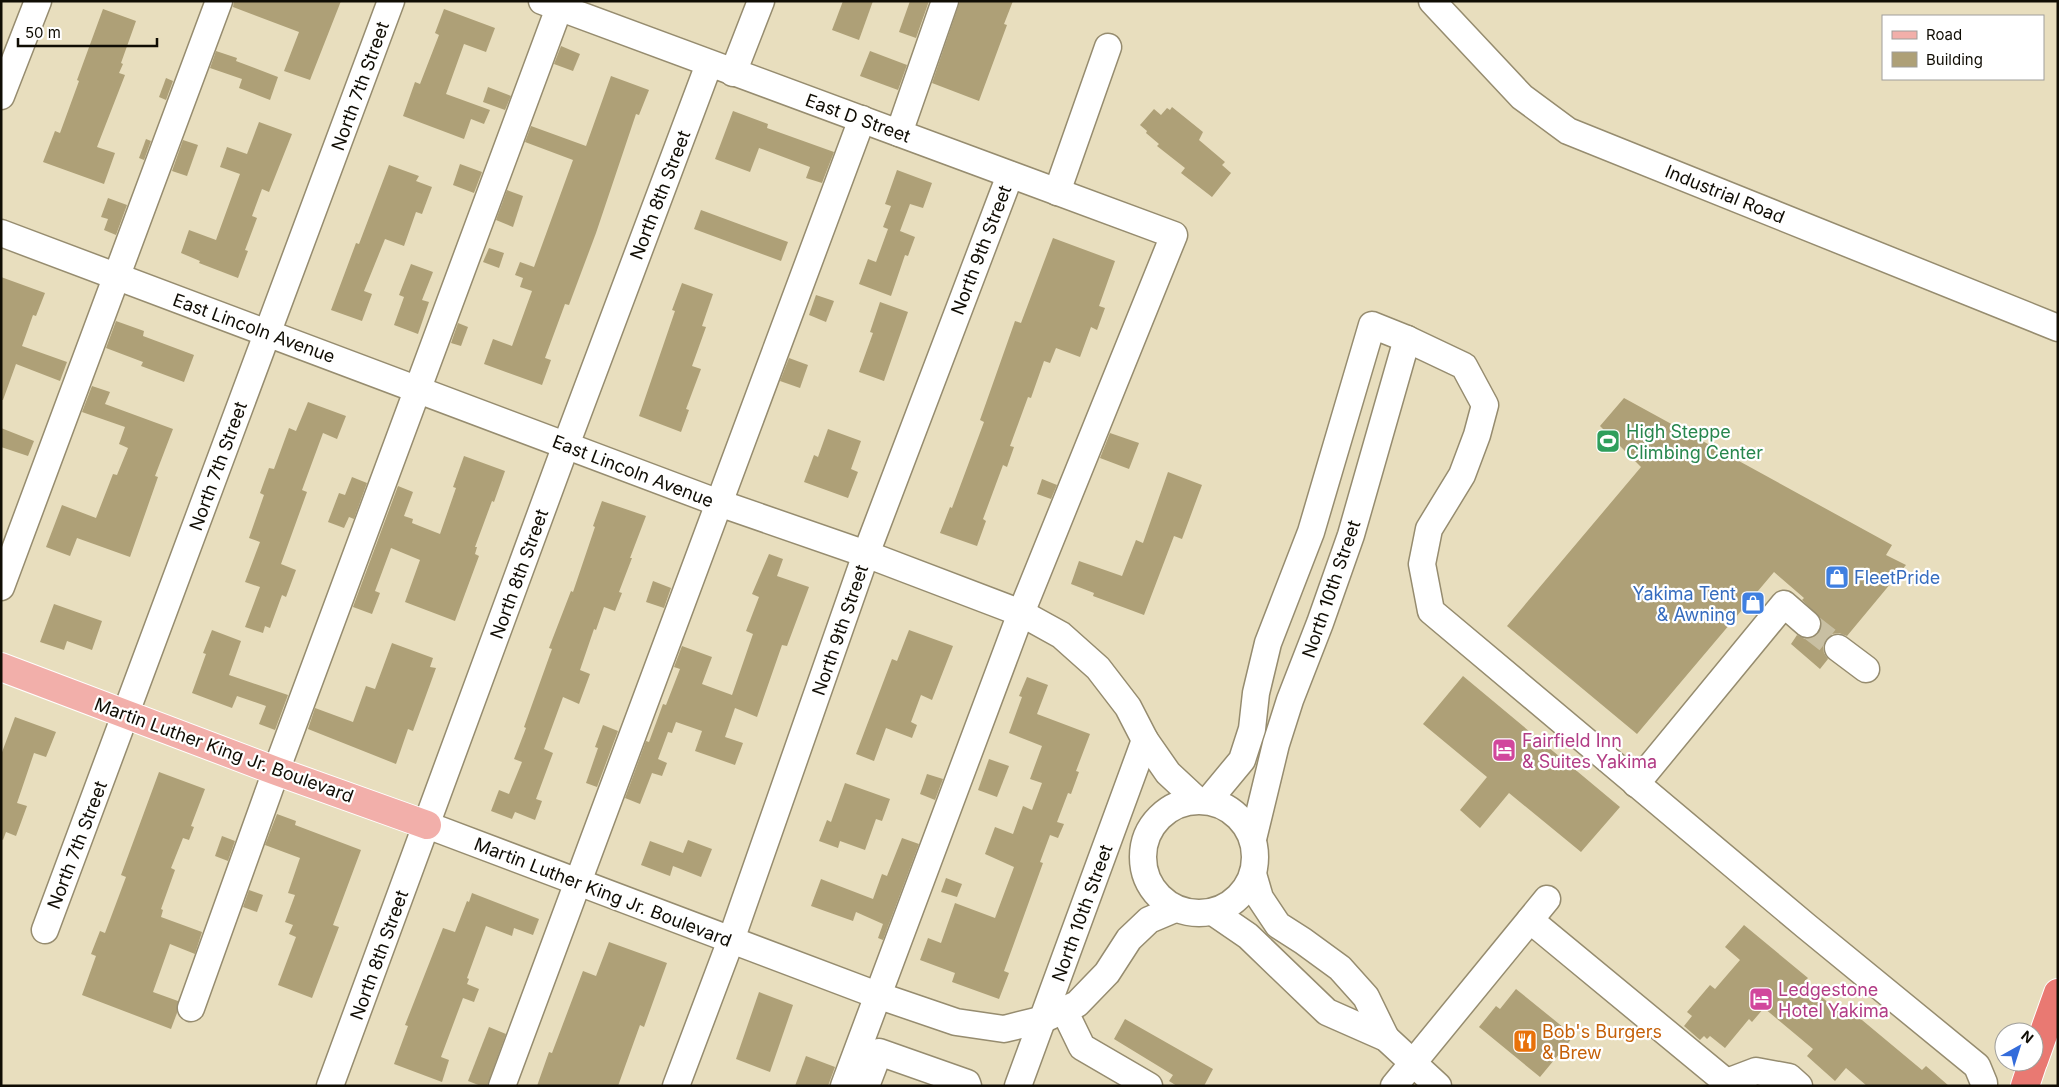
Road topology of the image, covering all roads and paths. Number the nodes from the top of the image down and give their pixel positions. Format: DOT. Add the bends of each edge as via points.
graph roads {
  1 [pos="38,1"];
  2 [pos="219,1"];
  3 [pos="391,1"];
  4 [pos="761,1"];
  5 [pos="946,1"];
  6 [pos="1432,1"];
  7 [pos="564,6"];
  8 [pos="1108,47"];
  9 [pos="709,64"];
  10 [pos="733,73"];
  11 [pos="1,96"];
  12 [pos="862,119"];
  13 [pos="899,133"];
  14 [pos="1010,175"];
  15 [pos="1057,192"];
  16 [pos="1,233"];
  17 [pos="116,277"];
  18 [pos="2058,328"];
  19 [pos="268,333"];
  20 [pos="1407,339"];
  21 [pos="418,390"];
  22 [pos="566,445"];
  23 [pos="719,503"];
  24 [pos="866,554"];
  25 [pos="1,587"];
  26 [pos="1021,613"];
  27 [pos="1807,624"];
  28 [pos="1838,648"];
  29 [pos="1,667"];
  30 [pos="1866,669"];
  31 [pos="127,714"];
  32 [pos="1145,740"];
  33 [pos="276,770"];
  34 [pos="1636,784"];
  35 [pos="1202,801"];
  36 [pos="427,825"];
  37 [pos="1253,839"];
  38 [pos="1253,874"];
  39 [pos="578,882"];
  40 [pos="1547,899"];
  41 [pos="1175,909"];
  42 [pos="1213,912"];
  43 [pos="1530,920"];
  44 [pos="45,930"];
  45 [pos="731,940"];
  46 [pos="2058,992"];
  47 [pos="877,995"];
  48 [pos="191,1008"];
  49 [pos="1054,1014"];
  50 [pos="2044,1032"];
  51 [pos="1386,1038"];
  52 [pos="1413,1063"];
  53 [pos="2030,1072"];
  54 [pos="1729,1084"];
  55 [pos="330,1086"];
  56 [pos="502,1086"];
  57 [pos="676,1086"];
  58 [pos="844,1086"];
  59 [pos="866,1086"];
  60 [pos="968,1086"];
  61 [pos="1018,1086"];
  62 [pos="1149,1086"];
  63 [pos="1394,1086"];
  64 [pos="1438,1086"];
  65 [pos="1799,1086"];
  66 [pos="1984,1086"];
  67 [pos="2025,1086"];
  1 -- 11 [label="street"];
  2 -- 17 [label="street"];
  3 -- 19 [label="street, North 7th Street"];
  4 -- 10 [label="street"];
  5 -- 13 [label="street"];
  6 -- 18 [label="street, Industrial Road" via="1522,97 1568,131"];
  7 -- 9 [label="street, East D Street"];
  7 -- 21 [label="street"];
  8 -- 15 [label="street"];
  9 -- 10 [label="street, East D Street"];
  9 -- 22 [label="street, North 8th Street"];
  10 -- 12 [label="street, East D Street"];
  12 -- 13 [label="street, East D Street"];
  12 -- 23 [label="street"];
  13 -- 14 [label="street, East D Street"];
  14 -- 15 [label="street, East D Street"];
  14 -- 24 [label="street, North 9th Street"];
  15 -- 26 [label="street, East D Street" via="1174,235"];
  16 -- 17 [label="street, East Lincoln Avenue"];
  17 -- 19 [label="street, East Lincoln Avenue"];
  17 -- 25 [label="street"];
  19 -- 21 [label="street, East Lincoln Avenue"];
  19 -- 31 [label="street, North 7th Street"];
  20 -- 34 [label="street" via="1464,366 1485,405 1462,476 1429,529 1422,564 1431,611"];
  20 -- 35 [label="street" via="1372,325 1312,532 1268,643 1256,693 1252,729 1242,760"];
  20 -- 37 [label="street, North 10th Street" via="1351,535 1276,744"];
  21 -- 22 [label="street, East Lincoln Avenue"];
  21 -- 33 [label="street"];
  22 -- 23 [label="street, East Lincoln Avenue"];
  22 -- 36 [label="street, North 8th Street"];
  23 -- 24 [label="street, East Lincoln Avenue"];
  23 -- 39 [label="street"];
  24 -- 26 [label="street, East Lincoln Avenue"];
  24 -- 45 [label="street, North 9th Street"];
  26 -- 32 [label="street, East Lincoln Avenue" via="1061,635 1098,668 1128,707"];
  26 -- 47 [label="street"];
  27 -- 34 [label="street" via="1784,604"];
  28 -- 30 [label="street"];
  29 -- 31 [label="main road, Martin Luther King Jr. Boulevard"];
  31 -- 33 [label="main road, Martin Luther King Jr. Boulevard"];
  31 -- 44 [label="street, North 7th Street"];
  32 -- 35 [label="street, East Lincoln Avenue" via="1168,773"];
  32 -- 49 [label="street, North 10th Street"];
  33 -- 36 [label="main road, Martin Luther King Jr. Boulevard"];
  33 -- 48 [label="street"];
  34 -- 66 [label="street" via="1977,1066"];
  35 -- 37 [label="street" via="1222,805 1235,814"];
  35 -- 41 [label="street" via="1179,804 1162,814 1150,828 1143,846 1142,865 1148,883"];
  36 -- 39 [label="street, Martin Luther King Jr. Boulevard"];
  36 -- 55 [label="street, North 8th Street"];
  37 -- 38 [label="street" via="1256,857"];
  38 -- 42 [label="street" via="1244,891 1230,904"];
  38 -- 51 [label="street" via="1260,898 1278,925 1340,968 1366,997"];
  39 -- 45 [label="street, Martin Luther King Jr. Boulevard"];
  39 -- 56 [label="street"];
  40 -- 43 [label="street"];
  41 -- 42 [label="street" via="1194,914"];
  41 -- 49 [label="street, Martin Luther King Jr. Boulevard" via="1149,920 1129,939 1107,973 1078,1004"];
  42 -- 51 [label="street" via="1248,936 1327,1012"];
  43 -- 52 [label="street"];
  43 -- 54 [label="street"];
  45 -- 47 [label="street, Martin Luther King Jr. Boulevard"];
  45 -- 57 [label="street, North 9th Street"];
  46 -- 50 [label="highway"];
  47 -- 49 [label="street, Martin Luther King Jr. Boulevard" via="956,1022 1004,1029"];
  47 -- 58 [label="street"];
  49 -- 61 [label="street, North 10th Street"];
  49 -- 62 [label="street" via="1082,1048"];
  51 -- 52 [label="street"];
  52 -- 63 [label="street"];
  52 -- 64 [label="street"];
  53 -- 67 [label="highway"];
  54 -- 65 [label="street" via="1756,1071 1789,1076"];
  59 -- 60 [label="street" via="879,1052"];
}
